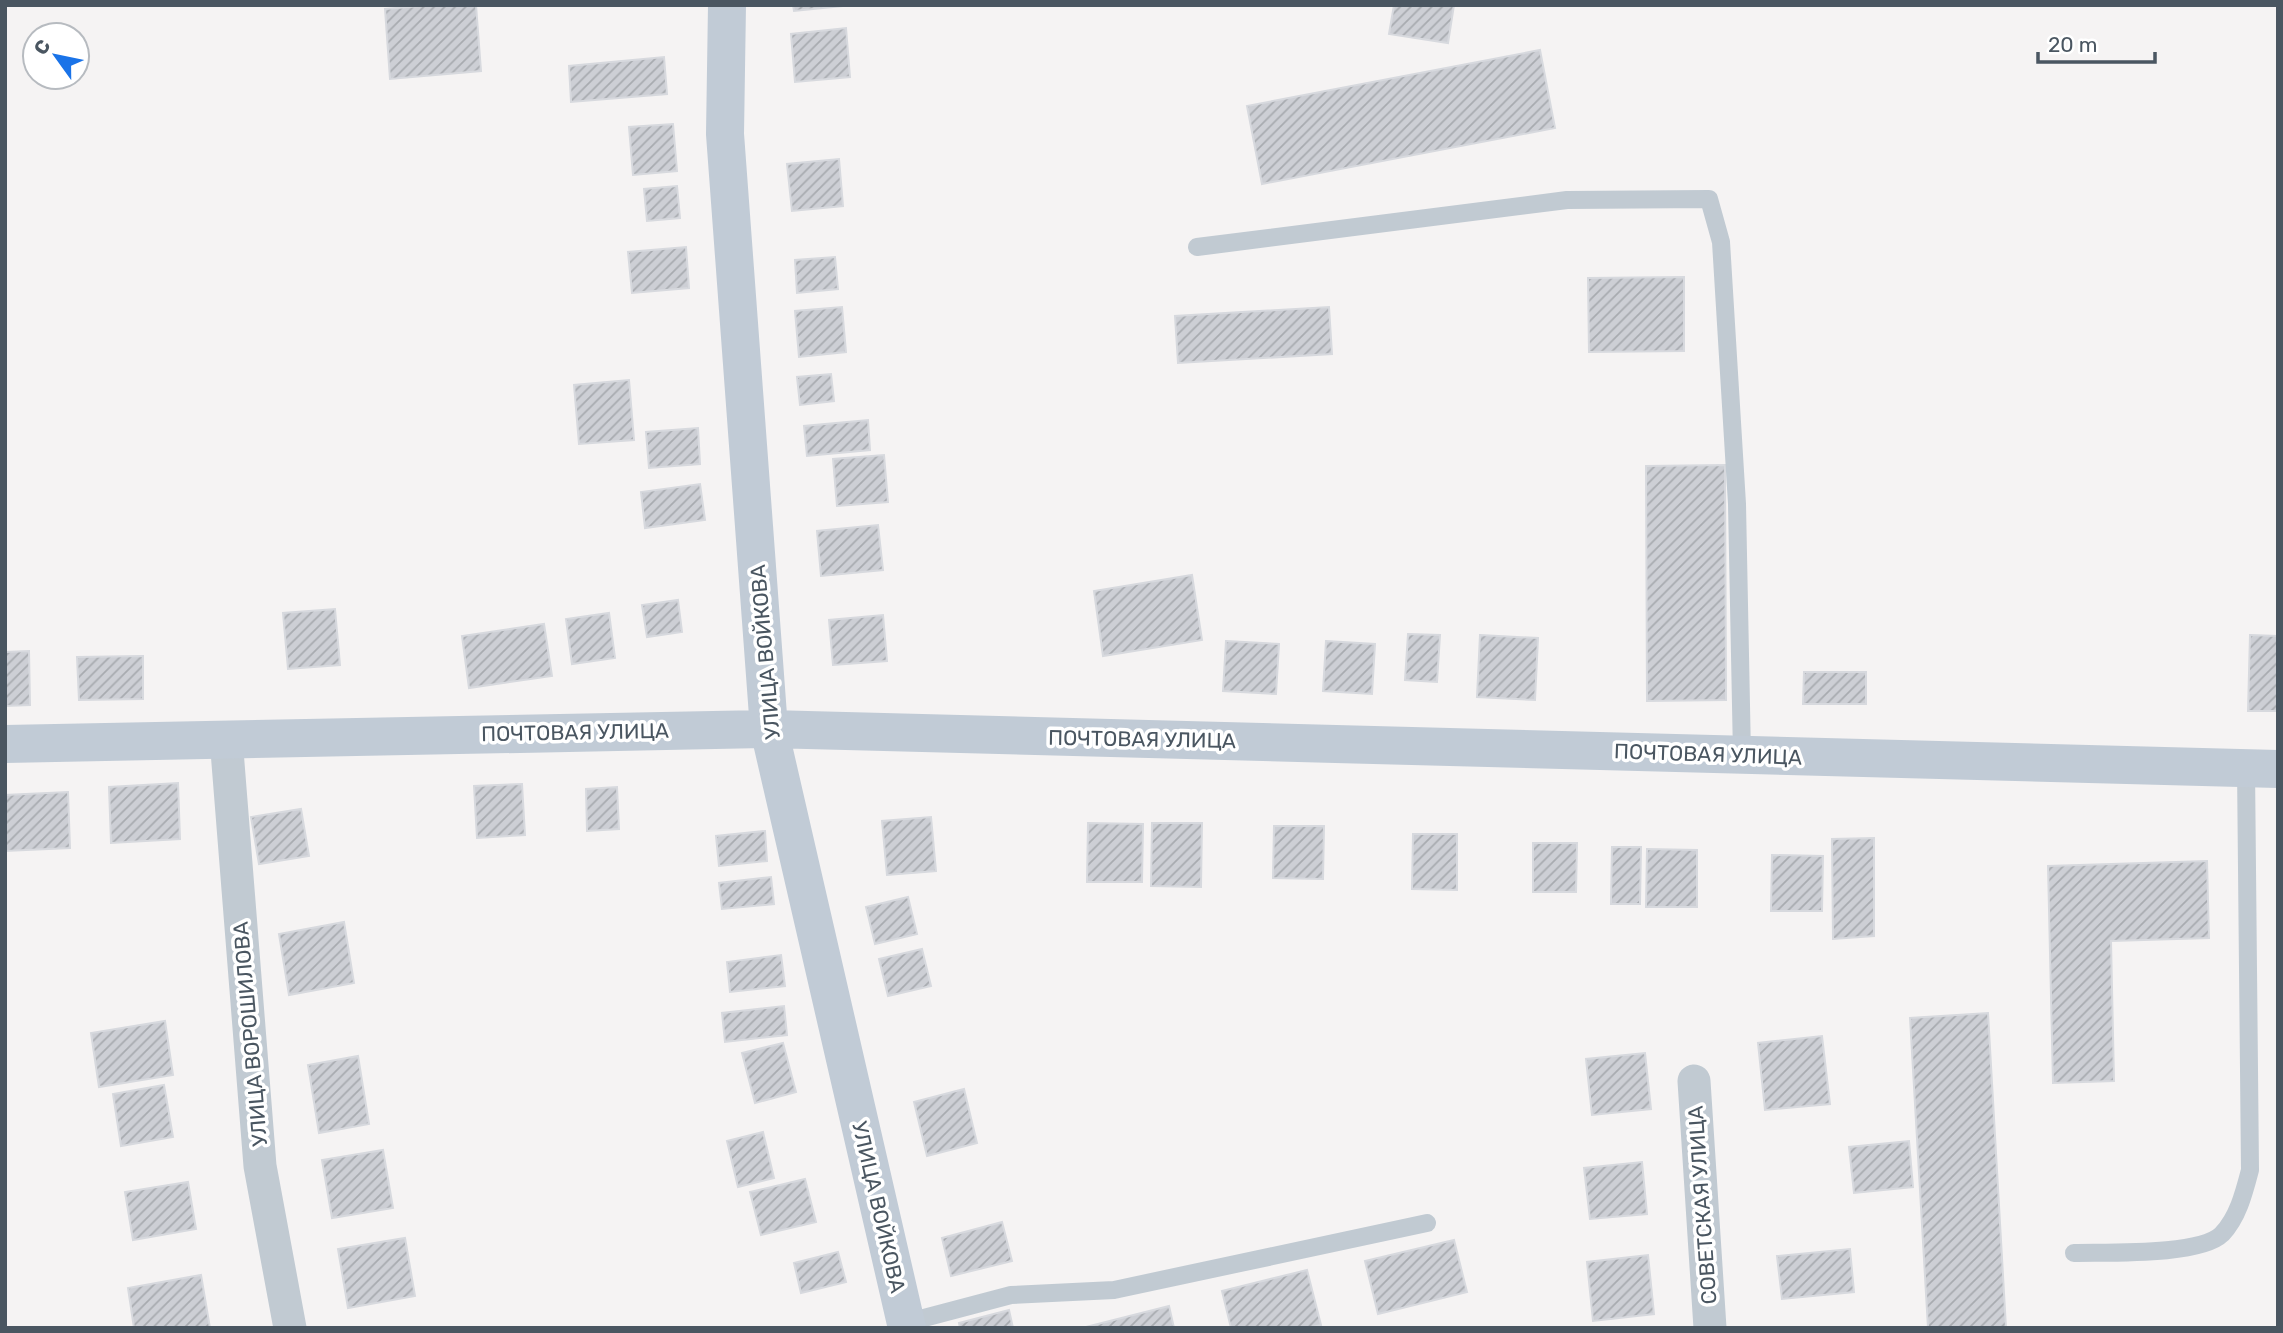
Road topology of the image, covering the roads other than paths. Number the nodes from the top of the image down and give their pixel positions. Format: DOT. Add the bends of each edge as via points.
graph roads {
  1 [pos="727,5"];
  2 [pos="1197,247"];
  3 [pos="769,729"];
  4 [pos="226,738"];
  5 [pos="5,744"];
  6 [pos="1742,755"];
  7 [pos="2262,769"];
  8 [pos="1694,1081"];
  9 [pos="1427,1223"];
  10 [pos="2074,1253"];
  11 [pos="906,1325"];
  12 [pos="290,1328"];
  13 [pos="1710,1328"];
  1 -- 3 [label="main road, УЛИЦА ВОЙКОВА" via="725,134"];
  2 -- 6 [label="lane" via="1567,200 1709,199 1721,243 1737,504"];
  3 -- 4 [label="main road, ПОЧТОВАЯ УЛИЦА"];
  3 -- 6 [label="main road, ПОЧТОВАЯ УЛИЦА"];
  3 -- 11 [label="main road, УЛИЦА ВОЙКОВА"];
  4 -- 5 [label="main road, ПОЧТОВАЯ УЛИЦА"];
  4 -- 12 [label="street, УЛИЦА ВОРОШИЛОВА" via="260,1166"];
  6 -- 7 [label="main road, ПОЧТОВАЯ УЛИЦА"];
  7 -- 10 [label="lane" via="2250,1170 2242,1203 2221,1235 2191,1248"];
  8 -- 13 [label="street, СОВЕТСКАЯ УЛИЦА"];
  9 -- 11 [label="lane" via="1114,1290 1011,1295"];
}
